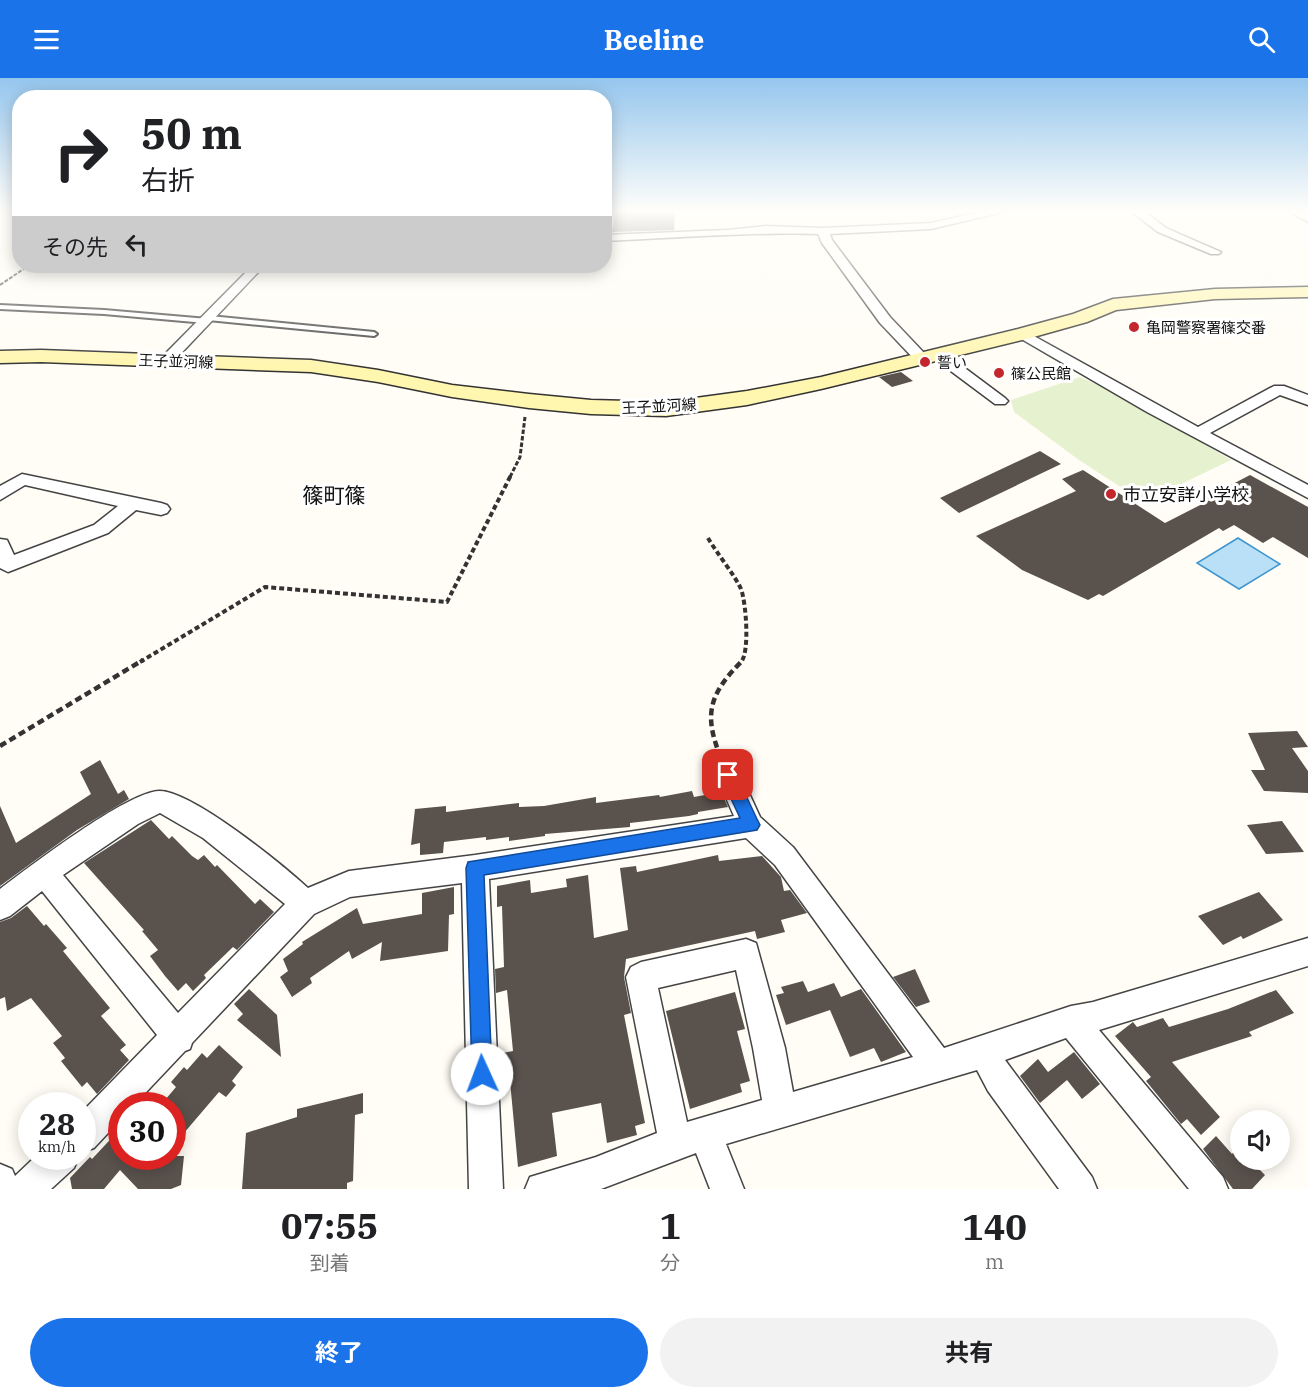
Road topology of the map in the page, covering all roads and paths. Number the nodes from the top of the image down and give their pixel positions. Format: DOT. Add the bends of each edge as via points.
graph roads {
  1 [pos="844,264"];
  2 [pos="18,273"];
  3 [pos="252,273"];
  4 [pos="0,285"];
  5 [pos="1308,292"];
  6 [pos="0,307"];
  7 [pos="208,320"];
  8 [pos="374,334"];
  9 [pos="1023,334"];
  10 [pos="929,356"];
  11 [pos="0,357"];
  12 [pos="166,361"];
  13 [pos="1308,400"];
  14 [pos="529,401"];
  15 [pos="1000,401"];
  16 [pos="1198,433"];
  17 [pos="1307,490"];
  18 [pos="0,494"];
  19 [pos="133,503"];
  20 [pos="161,509"];
  21 [pos="708,537"];
  22 [pos="0,545"];
  23 [pos="0,746"];
  24 [pos="728,775"];
  25 [pos="752,825"];
  26 [pos="475,868"];
  27 [pos="44,872"];
  28 [pos="304,904"];
  29 [pos="0,906"];
  30 [pos="1308,952"];
  31 [pos="1071,1021"];
  32 [pos="179,1038"];
  33 [pos="984,1052"];
  34 [pos="937,1064"];
  35 [pos="780,1112"];
  36 [pos="96,1122"];
  37 [pos="690,1138"];
  38 [pos="47,1170"];
  39 [pos="0,1181"];
  40 [pos="598,1181"];
  41 [pos="1,1189"];
  42 [pos="26,1189"];
  43 [pos="486,1189"];
  44 [pos="542,1189"];
  45 [pos="727,1189"];
  46 [pos="1080,1189"];
  47 [pos="1211,1189"];
  1 -- 10 [label="street" via="885,320"];
  2 -- 4 [label="path"];
  3 -- 7 [label="street"];
  5 -- 9 [label="main road, 王子並河線" via="1215,294 1113,305"];
  6 -- 7 [label="lane"];
  7 -- 8 [label="lane"];
  7 -- 12 [label="street"];
  9 -- 10 [label="main road, 王子並河線"];
  9 -- 16 [label="street"];
  10 -- 14 [label="main road, 王子並河線" via="747,398 666,409"];
  10 -- 15 [label="street"];
  11 -- 12 [label="main road, 王子並河線"];
  12 -- 14 [label="main road, 王子並河線" via="311,366"];
  13 -- 16 [label="street" via="1279,389"];
  14 -- 23 [label="path" via="520,457 447,602 265,588"];
  16 -- 17 [label="street"];
  18 -- 19 [label="street" via="22,478"];
  19 -- 20 [label="street"];
  19 -- 22 [label="street" via="101,529 8,565"];
  21 -- 24 [label="path" via="741,589 747,636 744,659 723,678 711,700 711,737"];
  24 -- 25 [label="street"];
  25 -- 26 [label="street"];
  25 -- 34 [label="street" via="784,856"];
  26 -- 28 [label="street" via="349,884"];
  26 -- 43 [label="street"];
  27 -- 28 [label="street" via="140,808 160,802 198,818"];
  27 -- 29 [label="street"];
  27 -- 32 [label="street"];
  28 -- 32 [label="street"];
  30 -- 31 [label="street"];
  31 -- 33 [label="street"];
  31 -- 47 [label="street"];
  32 -- 36 [label="street"];
  33 -- 34 [label="street"];
  33 -- 46 [label="street" via="999,1080"];
  34 -- 35 [label="street"];
  35 -- 37 [label="street"];
  35 -- 37 [label="street" via="746,953 640,977"];
  37 -- 40 [label="street"];
  37 -- 45 [label="street"];
  38 -- 42 [label="street"];
  39 -- 41 [label="street"];
  40 -- 44 [label="street"];
}
